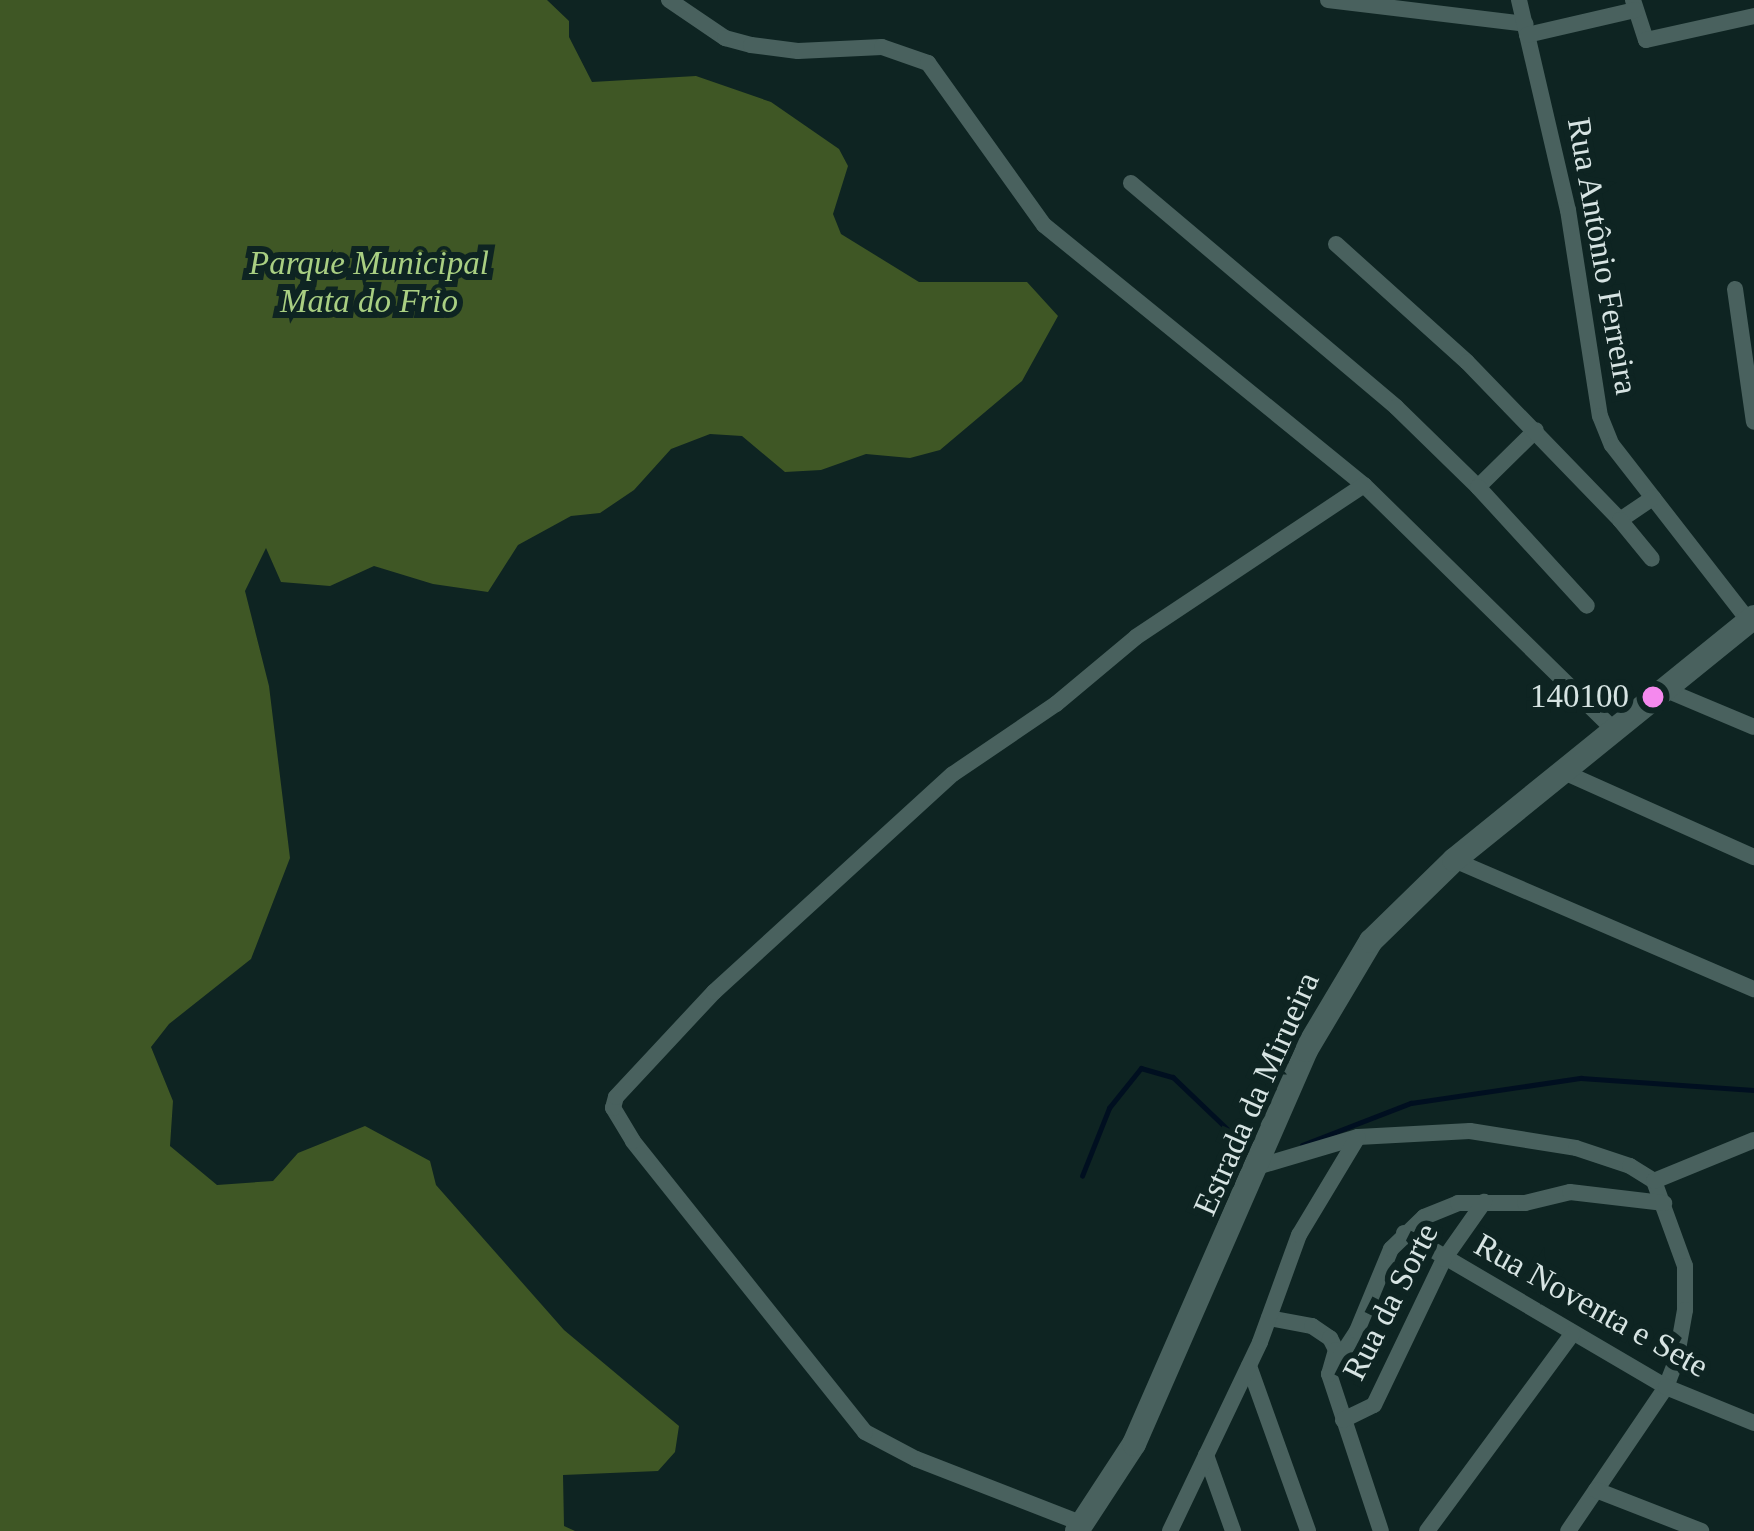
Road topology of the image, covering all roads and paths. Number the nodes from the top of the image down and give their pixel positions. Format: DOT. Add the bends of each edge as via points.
graph roads {
  1 [pos="669,0"];
  2 [pos="1328,0"];
  3 [pos="1519,0"];
  4 [pos="1634,5"];
  5 [pos="1754,16"];
  6 [pos="1527,29"];
  7 [pos="1131,183"];
  8 [pos="1336,244"];
  9 [pos="1735,289"];
  10 [pos="1749,357"];
  11 [pos="1754,422"];
  12 [pos="1536,430"];
  13 [pos="1364,485"];
  14 [pos="1478,487"];
  15 [pos="1653,498"];
  16 [pos="1620,520"];
  17 [pos="1652,560"];
  18 [pos="1587,606"];
  19 [pos="1752,619"];
  20 [pos="1666,690"];
  21 [pos="1754,727"];
  22 [pos="1616,732"];
  23 [pos="1566,773"];
  24 [pos="1754,857"];
  25 [pos="1454,860"];
  26 [pos="1754,989"];
  27 [pos="1358,1137"];
  28 [pos="1754,1140"];
  29 [pos="1260,1166"];
  30 [pos="1654,1181"];
  31 [pos="1484,1202"];
  32 [pos="1664,1203"];
  33 [pos="1404,1233"];
  34 [pos="1444,1258"];
  35 [pos="1269,1318"];
  36 [pos="1572,1334"];
  37 [pos="1249,1366"];
  38 [pos="1329,1373"];
  39 [pos="1666,1387"];
  40 [pos="1343,1420"];
  41 [pos="1754,1423"];
  42 [pos="1206,1455"];
  43 [pos="1596,1490"];
  44 [pos="1080,1527"];
  45 [pos="1170,1531"];
  46 [pos="1233,1531"];
  47 [pos="1308,1531"];
  48 [pos="1381,1531"];
  49 [pos="1427,1531"];
  50 [pos="1568,1531"];
  51 [pos="1701,1531"];
  1 -- 13 [label="street" via="725,38 751,45 882,46 928,63 1044,225"];
  2 -- 6 [label="street"];
  3 -- 6 [label="street, Rua Antônio Ferreira"];
  4 -- 5 [label="street" via="1646,40"];
  4 -- 6 [label="street"];
  6 -- 15 [label="street, Rua Antônio Ferreira" via="1573,234 1600,416 1612,446"];
  7 -- 14 [label="street" via="1396,407"];
  8 -- 12 [label="street"];
  9 -- 10 [label="street"];
  10 -- 11 [label="street"];
  12 -- 14 [label="street"];
  12 -- 16 [label="street"];
  13 -- 22 [label="street"];
  13 -- 44 [label="street" via="1136,637 953,774 714,992 613,1108 865,1432"];
  14 -- 18 [label="street"];
  15 -- 16 [label="street"];
  15 -- 19 [label="street, Rua Antônio Ferreira"];
  16 -- 17 [label="street"];
  19 -- 20 [label="main road, Estrada da Mirueira"];
  20 -- 21 [label="street"];
  20 -- 22 [label="main road, Estrada da Mirueira"];
  22 -- 23 [label="main road, Estrada da Mirueira"];
  23 -- 24 [label="street"];
  23 -- 25 [label="main road, Estrada da Mirueira"];
  25 -- 26 [label="street"];
  25 -- 29 [label="main road, Estrada da Mirueira" via="1397,910 1346,976"];
  27 -- 29 [label="street"];
  27 -- 30 [label="street" via="1422,1130 1515,1136 1606,1156"];
  27 -- 35 [label="street" via="1299,1235"];
  28 -- 30 [label="street"];
  29 -- 44 [label="main road, Estrada da Mirueira" via="1134,1444"];
  30 -- 32 [label="street"];
  31 -- 32 [label="street" via="1570,1192"];
  31 -- 33 [label="street" via="1442,1209"];
  31 -- 34 [label="street, Rua da Sorte"];
  32 -- 39 [label="street" via="1687,1286"];
  33 -- 34 [label="street, Rua Noventa e Sete"];
  33 -- 38 [label="street"];
  34 -- 36 [label="street, Rua Noventa e Sete"];
  34 -- 40 [label="street, Rua da Sorte" via="1374,1405"];
  35 -- 37 [label="street"];
  35 -- 38 [label="street" via="1330,1338 1336,1350"];
  36 -- 39 [label="street, Rua Noventa e Sete"];
  36 -- 49 [label="street"];
  37 -- 42 [label="street"];
  37 -- 47 [label="street"];
  38 -- 40 [label="street"];
  39 -- 41 [label="street, Rua Noventa e Sete"];
  39 -- 43 [label="street"];
  40 -- 48 [label="street"];
  42 -- 45 [label="street"];
  42 -- 46 [label="street"];
  43 -- 50 [label="street"];
  43 -- 51 [label="street"];
}
